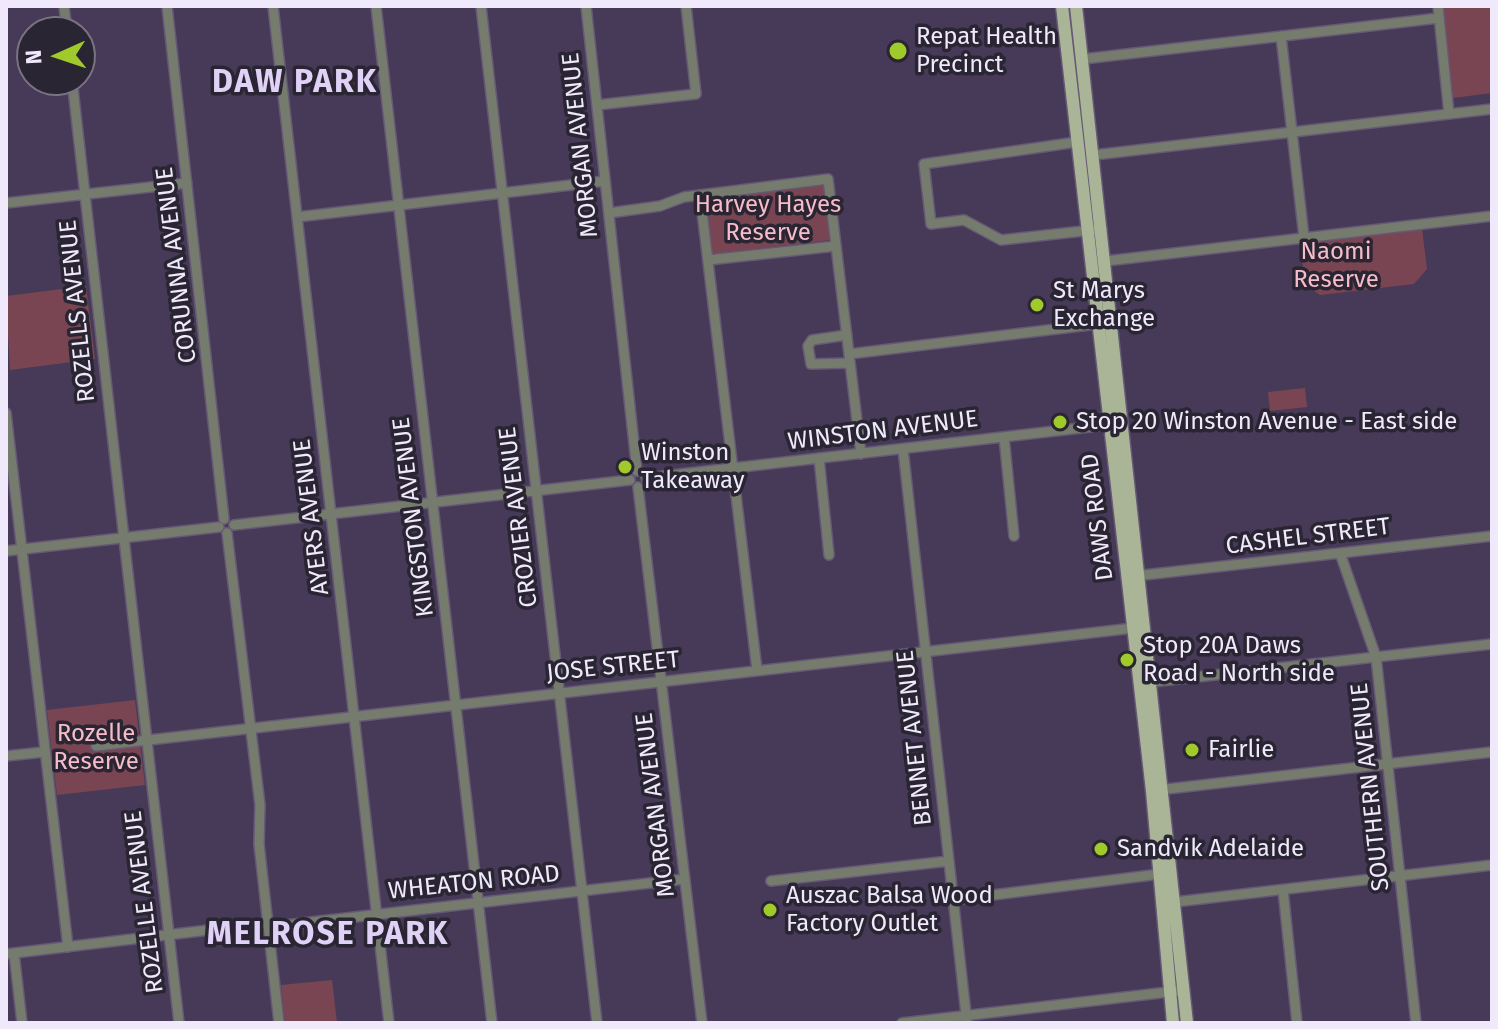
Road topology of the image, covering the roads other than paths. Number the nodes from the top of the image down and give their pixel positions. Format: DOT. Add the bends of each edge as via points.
graph roads {
  1 [pos="167,6"];
  2 [pos="273,6"];
  3 [pos="376,6"];
  4 [pos="481,6"];
  5 [pos="586,6"];
  6 [pos="686,6"];
  7 [pos="1062,6"];
  8 [pos="1076,6"];
  9 [pos="1438,6"];
  10 [pos="1439,18"];
  11 [pos="1281,36"];
  12 [pos="1066,43"];
  13 [pos="1083,59"];
  14 [pos="1071,84"];
  15 [pos="74,96"];
  16 [pos="597,105"];
  17 [pos="1492,109"];
  18 [pos="1449,114"];
  19 [pos="1291,133"];
  20 [pos="1077,142"];
  21 [pos="1094,155"];
  22 [pos="605,181"];
  23 [pos="187,183"];
  24 [pos="502,193"];
  25 [pos="85,195"];
  26 [pos="700,195"];
  27 [pos="6,203"];
  28 [pos="399,205"];
  29 [pos="609,213"];
  30 [pos="1492,216"];
  31 [pos="297,217"];
  32 [pos="1102,229"];
  33 [pos="1088,231"];
  34 [pos="1304,237"];
  35 [pos="836,246"];
  36 [pos="708,260"];
  37 [pos="1106,261"];
  38 [pos="1098,324"];
  39 [pos="847,335"];
  40 [pos="849,358"];
  41 [pos="6,413"];
  42 [pos="1124,423"];
  43 [pos="1109,425"];
  44 [pos="1004,437"];
  45 [pos="903,449"];
  46 [pos="861,454"];
  47 [pos="819,458"];
  48 [pos="734,468"];
  49 [pos="635,479"];
  50 [pos="536,491"];
  51 [pos="433,502"];
  52 [pos="332,514"];
  53 [pos="226,526"];
  54 [pos="1014,536"];
  55 [pos="1492,536"];
  56 [pos="123,538"];
  57 [pos="22,549"];
  58 [pos="6,551"];
  59 [pos="1340,553"];
  60 [pos="829,555"];
  61 [pos="1135,576"];
  62 [pos="1134,628"];
  63 [pos="1492,644"];
  64 [pos="926,651"];
  65 [pos="1376,657"];
  66 [pos="757,670"];
  67 [pos="661,681"];
  68 [pos="1152,682"];
  69 [pos="559,693"];
  70 [pos="456,705"];
  71 [pos="355,716"];
  72 [pos="251,728"];
  73 [pos="146,740"];
  74 [pos="96,746"];
  75 [pos="44,752"];
  76 [pos="1492,752"];
  77 [pos="6,756"];
  78 [pos="1389,764"];
  79 [pos="1158,790"];
  80 [pos="949,861"];
  81 [pos="1492,869"];
  82 [pos="1160,874"];
  83 [pos="1401,876"];
  84 [pos="685,879"];
  85 [pos="771,881"];
  86 [pos="1283,890"];
  87 [pos="582,891"];
  88 [pos="953,900"];
  89 [pos="1175,902"];
  90 [pos="479,903"];
  91 [pos="377,914"];
  92 [pos="268,925"];
  93 [pos="169,935"];
  94 [pos="68,947"];
  95 [pos="10,954"];
  96 [pos="1184,990"];
  97 [pos="1170,991"];
  98 [pos="966,1019"];
  99 [pos="22,1023"];
  100 [pos="179,1023"];
  101 [pos="279,1023"];
  102 [pos="389,1023"];
  103 [pos="492,1023"];
  104 [pos="597,1023"];
  105 [pos="702,1023"];
  106 [pos="902,1023"];
  107 [pos="1173,1023"];
  108 [pos="1187,1023"];
  109 [pos="1297,1023"];
  110 [pos="1416,1023"];
  1 -- 23 [label="street, CORUNNA AVENUE"];
  2 -- 31 [label="street, AYERS AVENUE"];
  3 -- 28 [label="street, KINGSTON AVENUE"];
  4 -- 24 [label="street, CROZIER AVENUE"];
  5 -- 16 [label="street, MORGAN AVENUE"];
  6 -- 16 [label="street" via="696,94"];
  7 -- 12 [label="main road, DAWS ROAD"];
  8 -- 13 [label="main road, DAWS ROAD"];
  9 -- 10 [label="street"];
  10 -- 11 [label="street"];
  10 -- 18 [label="street"];
  11 -- 13 [label="street"];
  11 -- 19 [label="street"];
  12 -- 13 [label="main road"];
  12 -- 14 [label="main road, DAWS ROAD"];
  13 -- 14 [label="main road"];
  13 -- 21 [label="main road, DAWS ROAD"];
  14 -- 20 [label="main road, DAWS ROAD"];
  15 -- 25 [label="street, ROZELLS AVENUE"];
  16 -- 22 [label="street, MORGAN AVENUE"];
  17 -- 18 [label="street"];
  18 -- 19 [label="street"];
  19 -- 21 [label="street"];
  19 -- 34 [label="street"];
  20 -- 33 [label="main road, DAWS ROAD"];
  20 -- 33 [label="street" via="924,164 931,224 964,220 1001,240"];
  21 -- 32 [label="main road, DAWS ROAD"];
  22 -- 24 [label="street"];
  22 -- 29 [label="street, MORGAN AVENUE"];
  23 -- 25 [label="street"];
  23 -- 53 [label="street, CORUNNA AVENUE"];
  24 -- 28 [label="street"];
  24 -- 50 [label="street, CROZIER AVENUE"];
  25 -- 27 [label="street"];
  25 -- 56 [label="street, ROZELLS AVENUE"];
  26 -- 29 [label="street"];
  26 -- 35 [label="street" via="828,179"];
  26 -- 36 [label="street"];
  28 -- 31 [label="street"];
  28 -- 51 [label="street, KINGSTON AVENUE"];
  29 -- 49 [label="street, MORGAN AVENUE"];
  30 -- 34 [label="street"];
  31 -- 52 [label="street, AYERS AVENUE"];
  32 -- 33 [label="street"];
  32 -- 37 [label="main road, DAWS ROAD"];
  33 -- 38 [label="main road, DAWS ROAD"];
  34 -- 37 [label="street"];
  35 -- 36 [label="street"];
  35 -- 39 [label="street"];
  36 -- 48 [label="street"];
  37 -- 42 [label="main road, DAWS ROAD"];
  38 -- 40 [label="street"];
  38 -- 43 [label="main road, DAWS ROAD"];
  39 -- 40 [label="street"];
  39 -- 40 [label="street" via="812,340 808,346 811,364"];
  40 -- 46 [label="street"];
  41 -- 57 [label="street"];
  42 -- 43 [label="street, WINSTON AVENUE"];
  42 -- 61 [label="main road, DAWS ROAD"];
  43 -- 44 [label="street, WINSTON AVENUE"];
  43 -- 61 [label="main road, DAWS ROAD"];
  44 -- 45 [label="street, WINSTON AVENUE"];
  44 -- 54 [label="street"];
  45 -- 46 [label="street, WINSTON AVENUE"];
  45 -- 64 [label="street, BENNET AVENUE"];
  46 -- 47 [label="street, WINSTON AVENUE"];
  47 -- 48 [label="street, WINSTON AVENUE"];
  47 -- 60 [label="street"];
  48 -- 49 [label="street, WINSTON AVENUE"];
  48 -- 66 [label="street"];
  49 -- 50 [label="street"];
  49 -- 67 [label="street, MORGAN AVENUE"];
  50 -- 51 [label="street"];
  50 -- 69 [label="street, CROZIER AVENUE"];
  51 -- 52 [label="street"];
  51 -- 70 [label="street, KINGSTON AVENUE"];
  52 -- 53 [label="street"];
  52 -- 71 [label="street, AYERS AVENUE"];
  53 -- 56 [label="street"];
  53 -- 72 [label="street, CORUNNA AVENUE"];
  55 -- 59 [label="street, CASHEL STREET"];
  56 -- 57 [label="street"];
  56 -- 73 [label="street, ROZELLE AVENUE"];
  57 -- 58 [label="street"];
  57 -- 75 [label="street"];
  59 -- 61 [label="street, CASHEL STREET"];
  59 -- 65 [label="street, SOUTHERN AVENUE"];
  61 -- 62 [label="main road, DAWS ROAD"];
  61 -- 68 [label="main road, DAWS ROAD"];
  62 -- 64 [label="street, JOSE STREET"];
  62 -- 79 [label="main road, DAWS ROAD"];
  63 -- 65 [label="street"];
  64 -- 66 [label="street, JOSE STREET"];
  64 -- 80 [label="street, BENNET AVENUE"];
  65 -- 68 [label="street"];
  65 -- 78 [label="street, SOUTHERN AVENUE"];
  66 -- 67 [label="street, JOSE STREET"];
  67 -- 69 [label="street, JOSE STREET"];
  67 -- 84 [label="street, MORGAN AVENUE"];
  68 -- 79 [label="main road, DAWS ROAD"];
  69 -- 70 [label="street, JOSE STREET"];
  69 -- 87 [label="street, CROZIER AVENUE"];
  70 -- 71 [label="street, JOSE STREET"];
  70 -- 90 [label="street, KINGSTON AVENUE"];
  71 -- 72 [label="street, JOSE STREET"];
  71 -- 91 [label="street, AYERS AVENUE"];
  72 -- 73 [label="street, JOSE STREET"];
  72 -- 92 [label="street, CORUNNA AVENUE"];
  73 -- 74 [label="street, JOSE STREET"];
  73 -- 93 [label="street, ROZELLE AVENUE"];
  75 -- 77 [label="street"];
  75 -- 94 [label="street"];
  76 -- 78 [label="street"];
  78 -- 79 [label="street"];
  78 -- 83 [label="street, SOUTHERN AVENUE"];
  79 -- 82 [label="main road, DAWS ROAD"];
  79 -- 89 [label="main road, DAWS ROAD"];
  80 -- 85 [label="street"];
  80 -- 88 [label="street, BENNET AVENUE"];
  81 -- 83 [label="street"];
  82 -- 88 [label="street"];
  82 -- 97 [label="main road, DAWS ROAD"];
  83 -- 86 [label="street"];
  83 -- 110 [label="street, SOUTHERN AVENUE"];
  84 -- 87 [label="street, WHEATON ROAD"];
  84 -- 105 [label="street, MORGAN AVENUE"];
  86 -- 89 [label="street"];
  86 -- 109 [label="street"];
  87 -- 90 [label="street, WHEATON ROAD"];
  87 -- 104 [label="street, CROZIER AVENUE"];
  88 -- 98 [label="street, BENNET AVENUE"];
  89 -- 96 [label="main road, DAWS ROAD"];
  90 -- 91 [label="street, WHEATON ROAD"];
  90 -- 103 [label="street, KINGSTON AVENUE"];
  91 -- 92 [label="street, WHEATON ROAD"];
  91 -- 102 [label="street, AYERS AVENUE"];
  92 -- 93 [label="street, WHEATON ROAD"];
  92 -- 101 [label="street, CORUNNA AVENUE"];
  93 -- 94 [label="street, WHEATON ROAD"];
  93 -- 100 [label="street, ROZELLE AVENUE"];
  94 -- 95 [label="street, WHEATON ROAD"];
  95 -- 99 [label="street"];
  96 -- 97 [label="street"];
  96 -- 108 [label="main road, DAWS ROAD"];
  97 -- 98 [label="street"];
  97 -- 107 [label="main road, DAWS ROAD"];
  98 -- 106 [label="street"];
}
